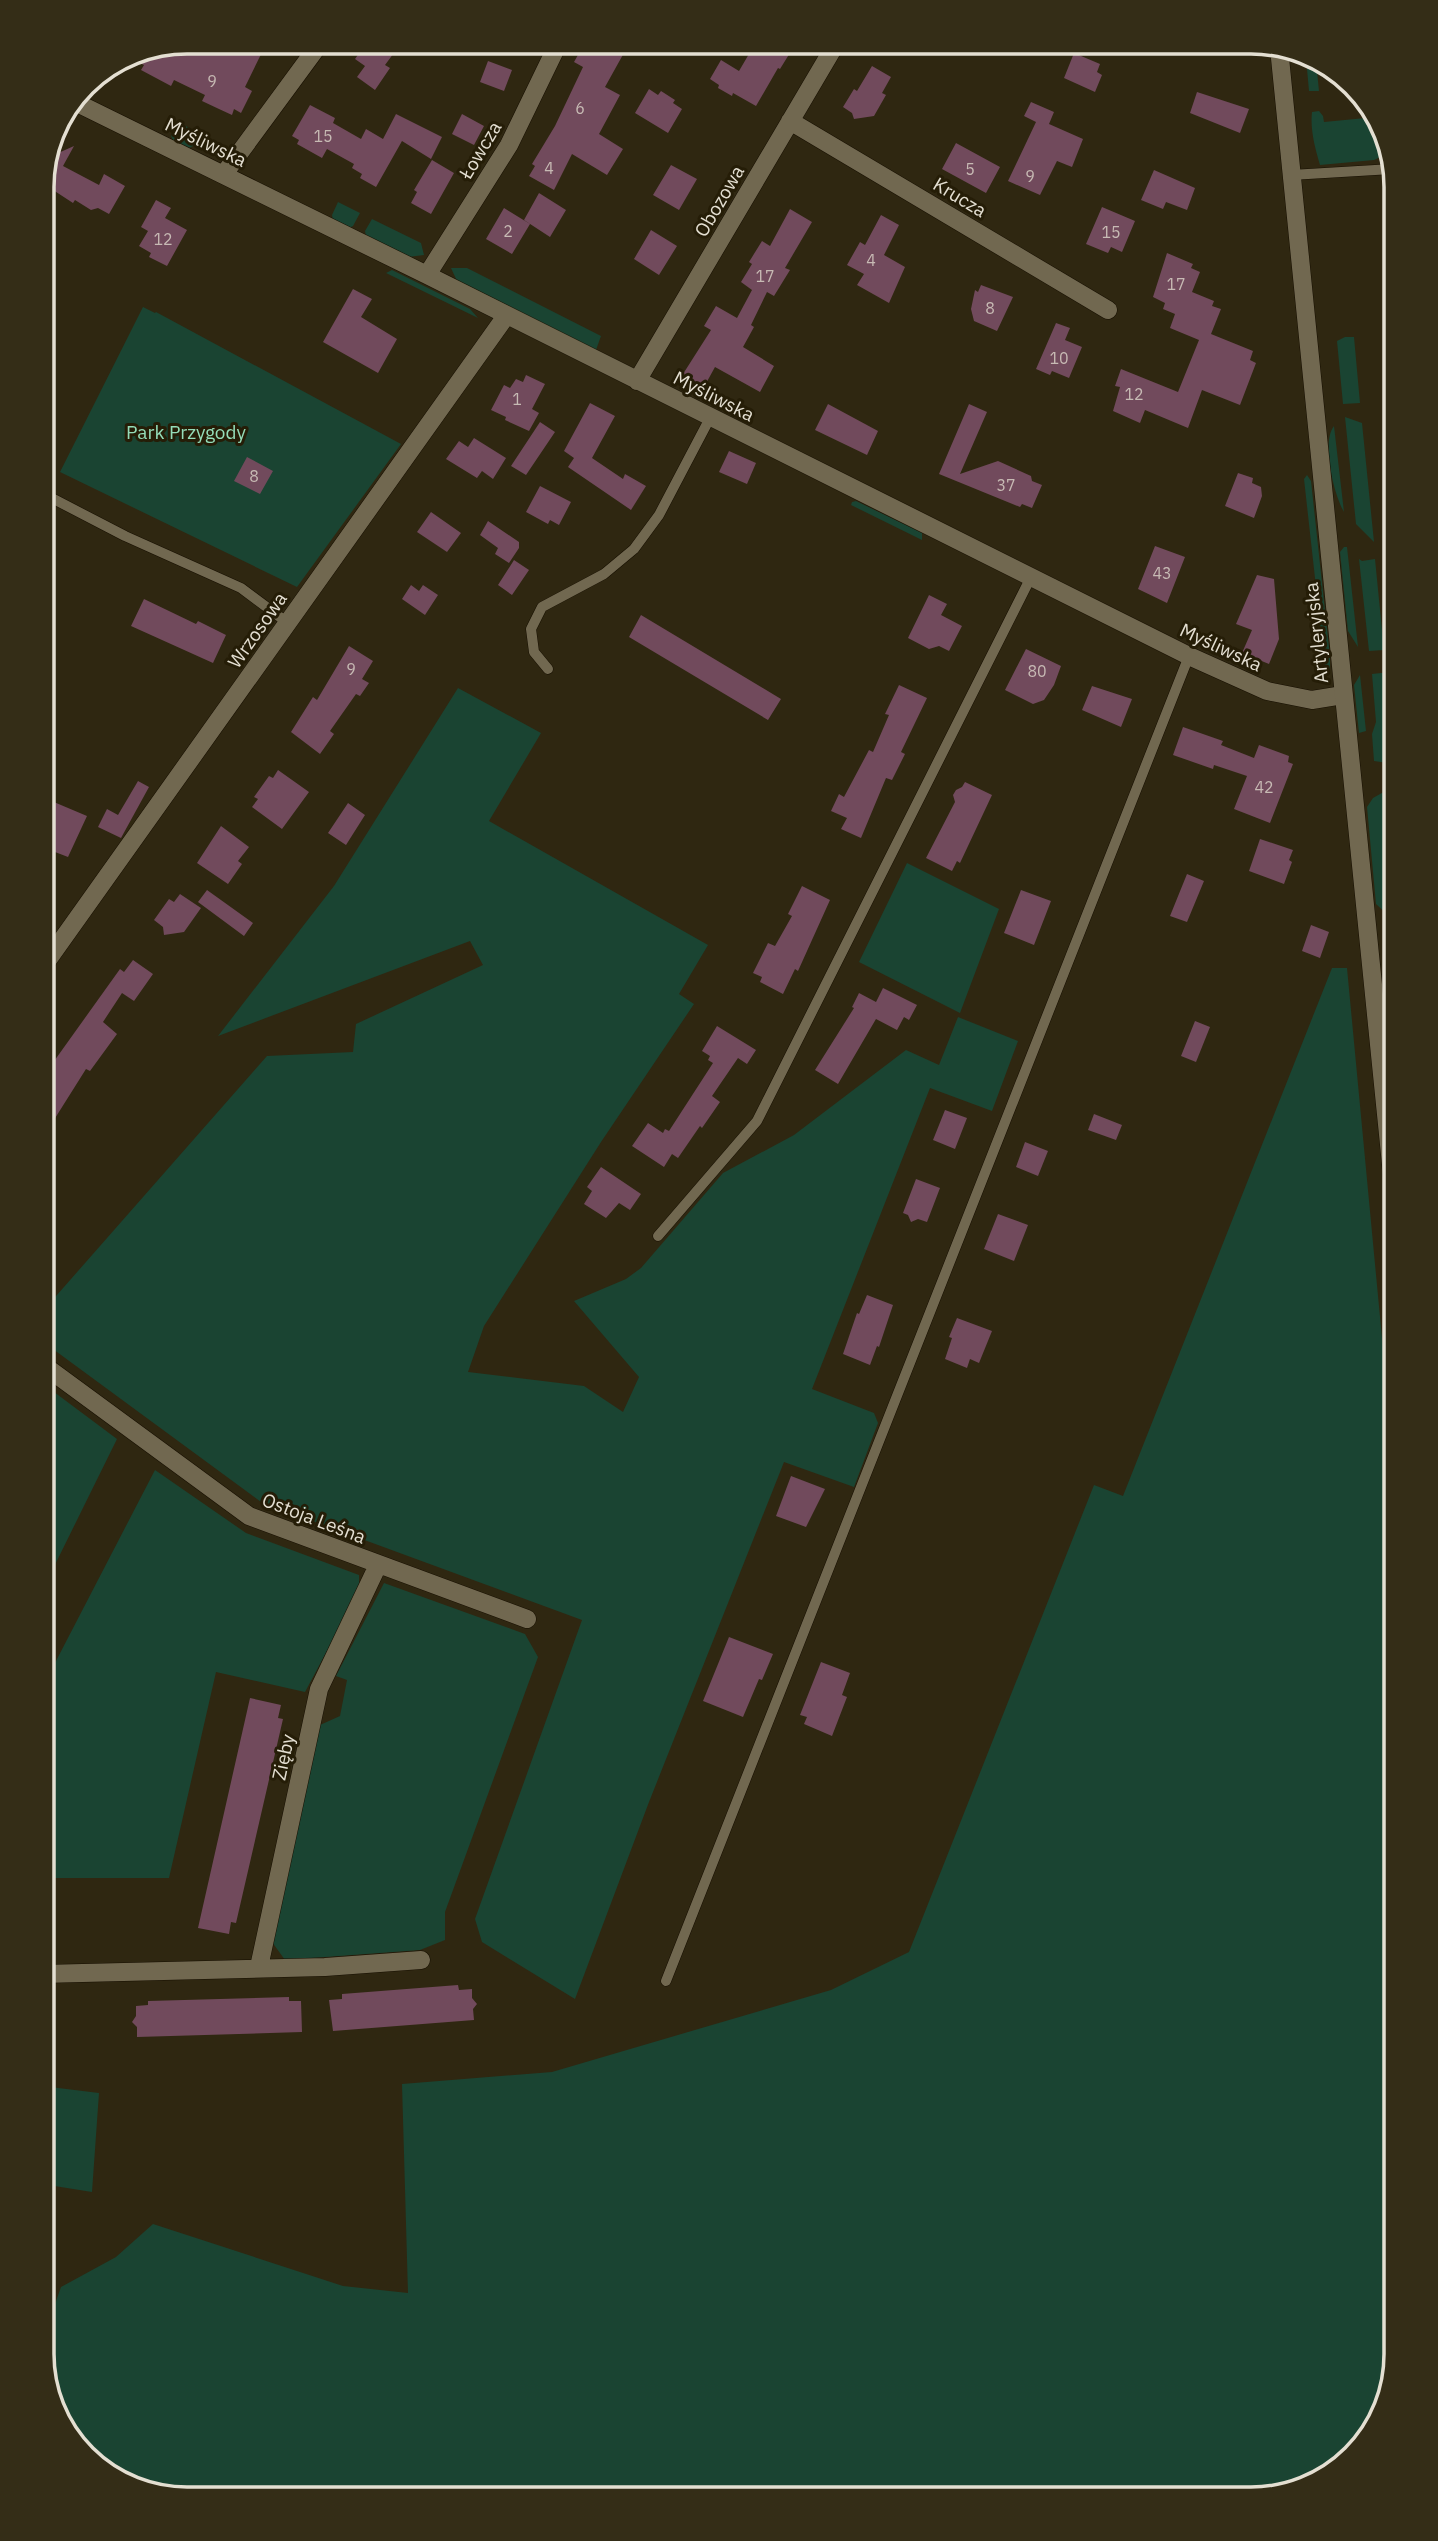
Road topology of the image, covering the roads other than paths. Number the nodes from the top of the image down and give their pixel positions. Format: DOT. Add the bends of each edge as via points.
graph roads {
  1 [pos="311,55"];
  2 [pos="553,55"];
  3 [pos="829,55"];
  4 [pos="1280,58"];
  5 [pos="82,106"];
  6 [pos="790,121"];
  7 [pos="1383,169"];
  8 [pos="224,174"];
  9 [pos="1291,174"];
  10 [pos="427,275"];
  11 [pos="1108,310"];
  12 [pos="506,316"];
  13 [pos="637,381"];
  14 [pos="710,418"];
  15 [pos="55,500"];
  16 [pos="1031,577"];
  17 [pos="288,623"];
  18 [pos="1189,656"];
  19 [pos="548,669"];
  20 [pos="1343,695"];
  21 [pos="55,950"];
  22 [pos="1384,1096"];
  23 [pos="658,1236"];
  24 [pos="54,1373"];
  25 [pos="379,1565"];
  26 [pos="527,1619"];
  27 [pos="421,1961"];
  28 [pos="259,1967"];
  29 [pos="54,1974"];
  30 [pos="666,1981"];
  1 -- 8 [label="street"];
  2 -- 10 [label="street, Łowcza" via="509,145"];
  3 -- 6 [label="street, Obozowa"];
  4 -- 9 [label="street, Artyleryjska"];
  5 -- 8 [label="street, Myśliwska"];
  6 -- 11 [label="street, Krucza"];
  6 -- 13 [label="street, Obozowa"];
  7 -- 9 [label="lane"];
  8 -- 10 [label="street, Myśliwska"];
  9 -- 20 [label="street, Artyleryjska"];
  10 -- 12 [label="street, Myśliwska"];
  12 -- 13 [label="street, Myśliwska"];
  12 -- 17 [label="street, Wrzosowa"];
  13 -- 14 [label="street, Myśliwska"];
  14 -- 16 [label="street, Myśliwska"];
  14 -- 19 [label="lane" via="659,515 635,549 604,574 542,607 531,629 534,652"];
  15 -- 17 [label="lane" via="241,588"];
  16 -- 18 [label="street, Myśliwska"];
  16 -- 23 [label="lane" via="757,1121"];
  17 -- 21 [label="street, Wrzosowa"];
  18 -- 20 [label="street, Myśliwska" via="1267,691 1312,700"];
  18 -- 30 [label="lane"];
  20 -- 22 [label="street, Artyleryjska"];
  24 -- 25 [label="street, Ostoja Leśna" via="249,1516"];
  25 -- 26 [label="street, Ostoja Leśna"];
  25 -- 28 [label="street, Zięby" via="319,1689"];
  27 -- 28 [label="street"];
  28 -- 29 [label="street"];
}
